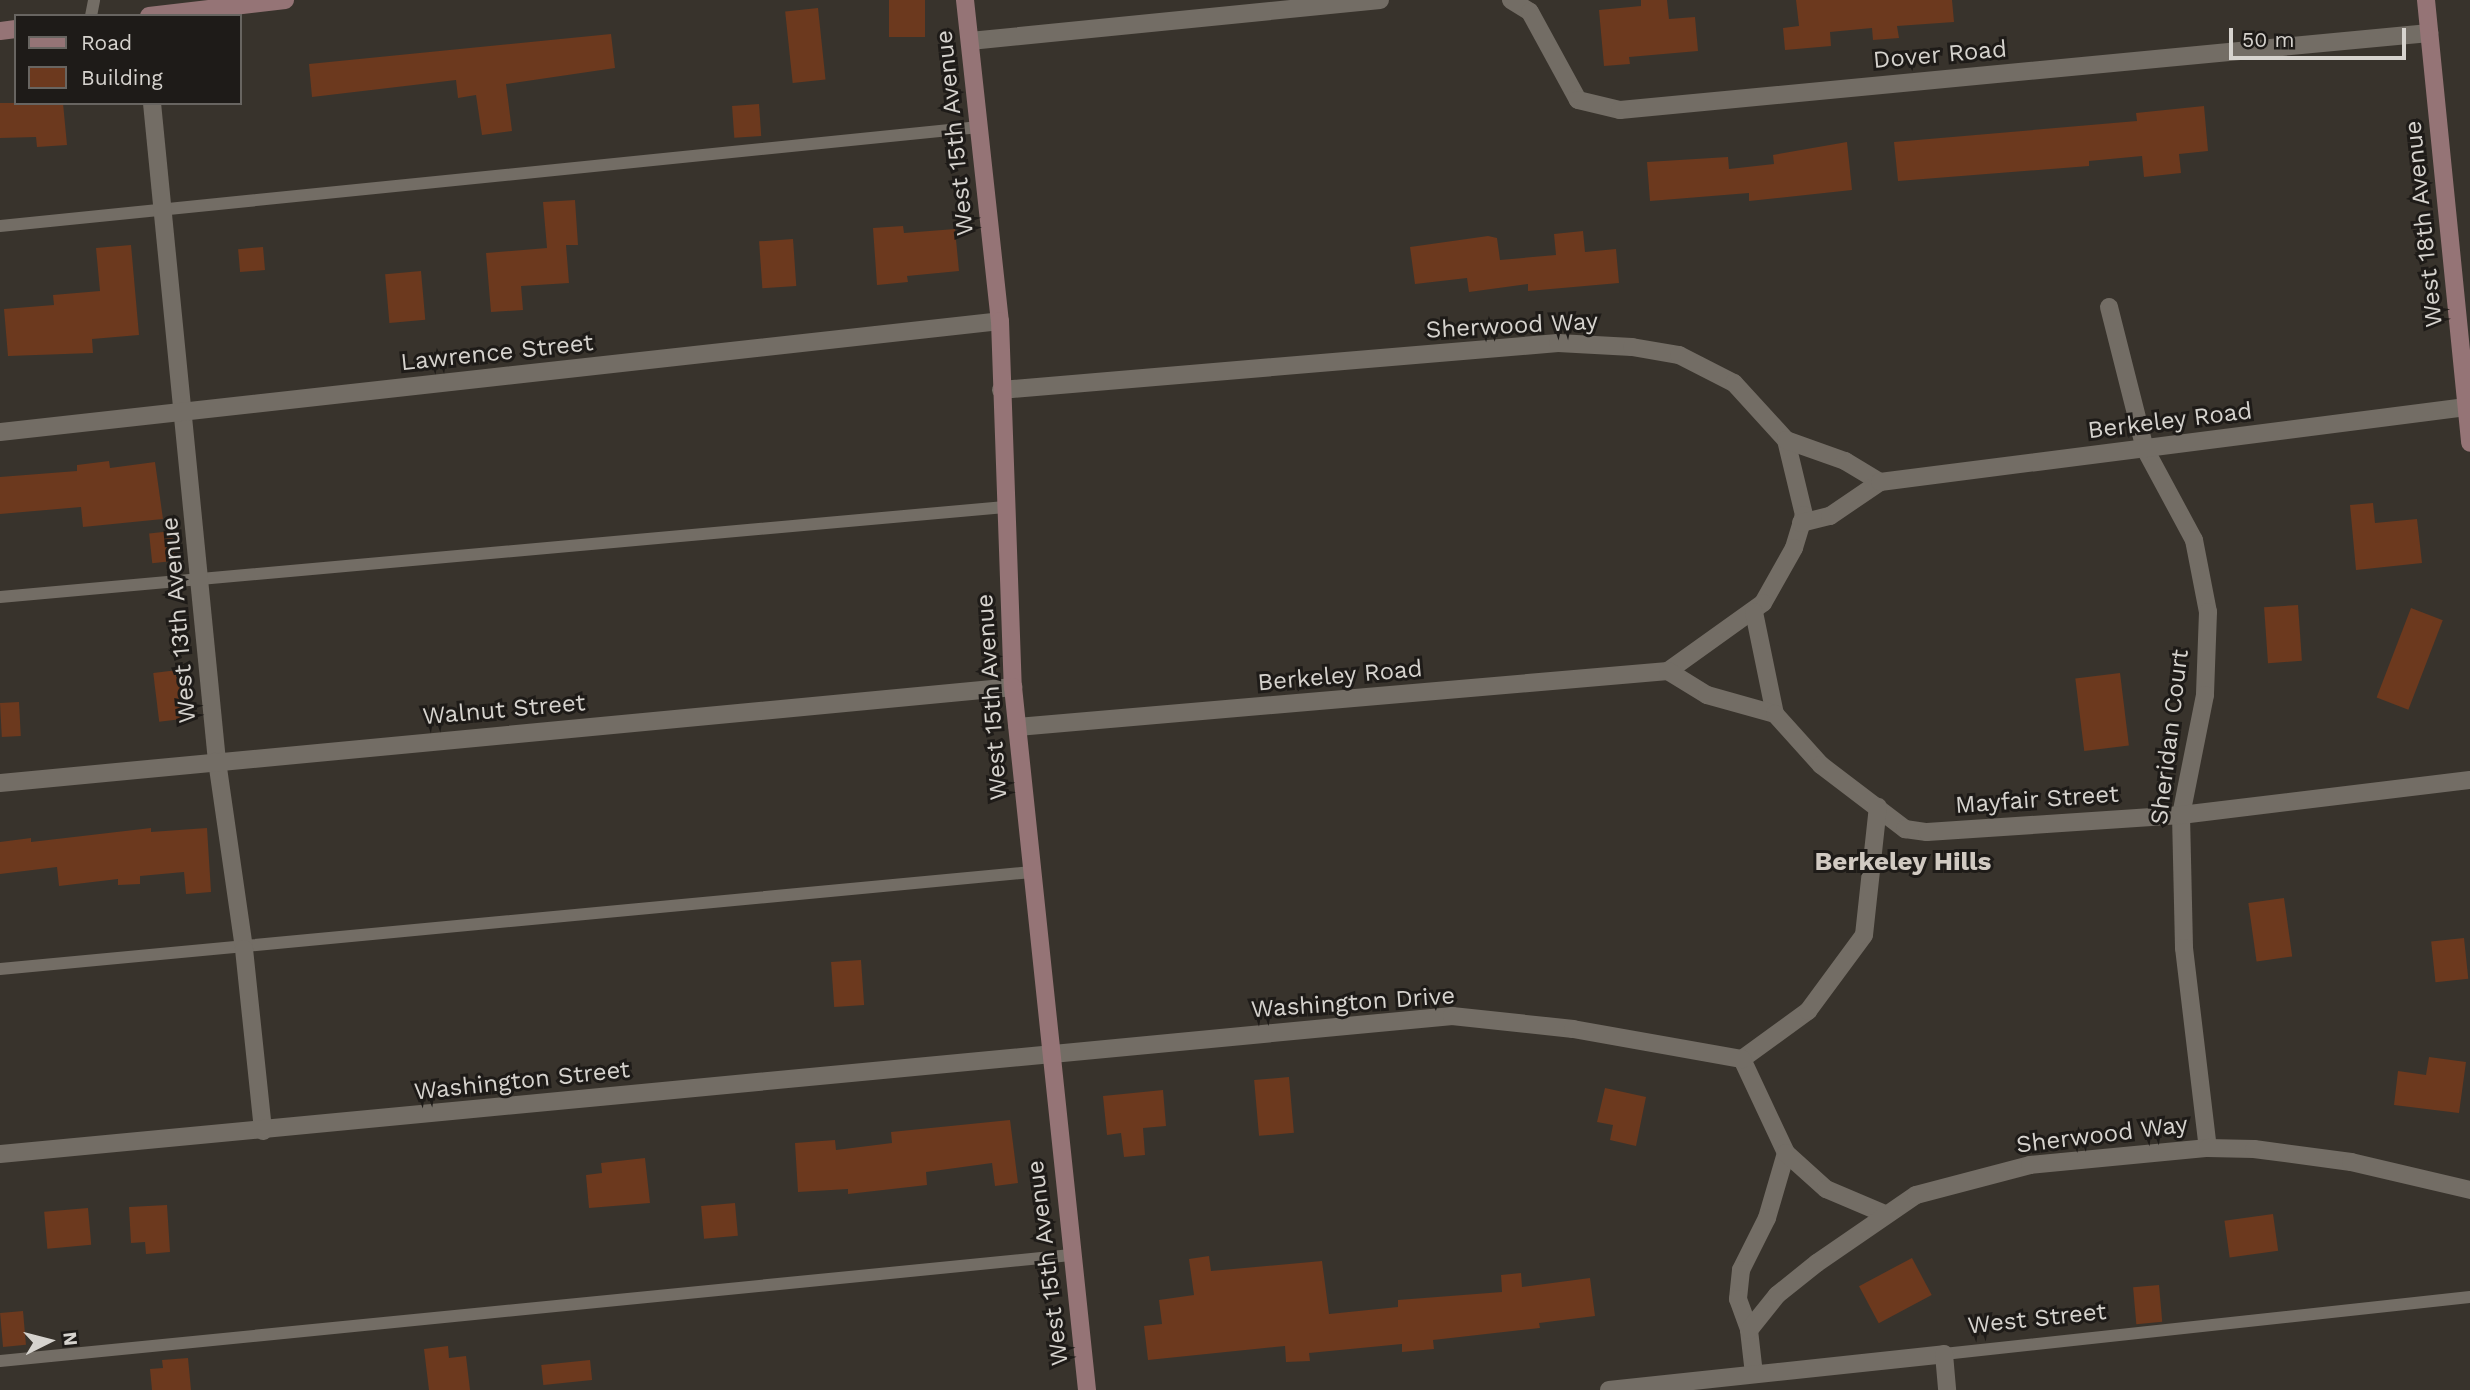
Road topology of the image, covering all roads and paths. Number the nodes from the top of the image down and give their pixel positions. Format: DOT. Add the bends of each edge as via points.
graph roads {
  1 [pos="285,0"];
  2 [pos="965,0"];
  3 [pos="1380,0"];
  4 [pos="1511,0"];
  5 [pos="2426,0"];
  6 [pos="166,14"];
  7 [pos="2429,33"];
  8 [pos="970,41"];
  9 [pos="152,105"];
  10 [pos="979,127"];
  11 [pos="163,209"];
  12 [pos="0,226"];
  13 [pos="2109,307"];
  14 [pos="1000,321"];
  15 [pos="1001,390"];
  16 [pos="2466,407"];
  17 [pos="184,413"];
  18 [pos="0,432"];
  19 [pos="1786,440"];
  20 [pos="2470,443"];
  21 [pos="2144,449"];
  22 [pos="1880,482"];
  23 [pos="1005,507"];
  24 [pos="1801,523"];
  25 [pos="199,579"];
  26 [pos="0,597"];
  27 [pos="1754,612"];
  28 [pos="1668,671"];
  29 [pos="1013,687"];
  30 [pos="1775,714"];
  31 [pos="1017,727"];
  32 [pos="217,761"];
  33 [pos="2470,780"];
  34 [pos="0,783"];
  35 [pos="1878,807"];
  36 [pos="2181,815"];
  37 [pos="1031,872"];
  38 [pos="244,949"];
  39 [pos="0,968"];
  40 [pos="1049,1054"];
  41 [pos="1742,1059"];
  42 [pos="263,1131"];
  43 [pos="2208,1147"];
  44 [pos="1786,1153"];
  45 [pos="0,1154"];
  46 [pos="2470,1190"];
  47 [pos="1885,1214"];
  48 [pos="1071,1255"];
  49 [pos="2470,1297"];
  50 [pos="1749,1330"];
  51 [pos="1944,1354"];
  52 [pos="0,1361"];
  53 [pos="1754,1374"];
  54 [pos="1087,1390"];
  55 [pos="1609,1390"];
  56 [pos="1947,1390"];
  1 -- 6 [label="street"];
  2 -- 8 [label="street, West 15th Avenue"];
  3 -- 8 [label="street"];
  4 -- 7 [label="street, Dover Road" via="1530,12 1578,100 1620,110"];
  5 -- 7 [label="street, West 18th Avenue"];
  7 -- 16 [label="street, West 18th Avenue"];
  8 -- 10 [label="street, West 15th Avenue"];
  9 -- 11 [label="street, West 13th Avenue"];
  10 -- 11 [label="lane"];
  10 -- 14 [label="street, West 15th Avenue"];
  11 -- 12 [label="lane"];
  11 -- 17 [label="street, West 13th Avenue"];
  13 -- 21 [label="street, Sheridan Court"];
  14 -- 15 [label="street, West 15th Avenue"];
  14 -- 17 [label="street, Lawrence Street"];
  15 -- 19 [label="street, Sherwood Way" via="1558,343 1632,347 1679,355 1734,383"];
  15 -- 23 [label="street, West 15th Avenue"];
  16 -- 20 [label="street, West 18th Avenue"];
  16 -- 21 [label="street, Berkeley Road"];
  17 -- 18 [label="street, Lawrence Street"];
  17 -- 25 [label="street, West 13th Avenue"];
  19 -- 22 [label="street" via="1845,461"];
  19 -- 24 [label="street, Sherwood Way" via="1800,490"];
  21 -- 22 [label="street, Berkeley Road"];
  21 -- 36 [label="street, Sheridan Court" via="2194,540 2208,612 2205,695"];
  22 -- 24 [label="street, Berkeley Road" via="1830,516"];
  23 -- 25 [label="lane"];
  23 -- 29 [label="street, West 15th Avenue"];
  24 -- 27 [label="street, Sherwood Way" via="1794,548"];
  25 -- 26 [label="lane"];
  25 -- 32 [label="street, West 13th Avenue"];
  27 -- 28 [label="street, Sherwood Way"];
  27 -- 30 [label="street"];
  28 -- 30 [label="street" via="1707,695"];
  28 -- 31 [label="street, Berkeley Road"];
  29 -- 31 [label="street, West 15th Avenue"];
  29 -- 32 [label="street, Walnut Street"];
  30 -- 35 [label="street, Mayfair Street" via="1821,765"];
  31 -- 37 [label="street, West 15th Avenue"];
  32 -- 34 [label="street, Walnut Street"];
  32 -- 38 [label="street, West 13th Avenue"];
  33 -- 36 [label="street, Mayfair Street"];
  35 -- 36 [label="street, Mayfair Street" via="1905,829 1927,832"];
  35 -- 41 [label="street" via="1864,935 1808,1011"];
  36 -- 43 [label="street, Sheridan Court" via="2184,947"];
  37 -- 38 [label="lane"];
  37 -- 40 [label="street, West 15th Avenue"];
  38 -- 39 [label="lane"];
  38 -- 42 [label="street, West 13th Avenue"];
  40 -- 41 [label="street, Washington Drive" via="1452,1016 1573,1030"];
  40 -- 42 [label="street, Washington Street"];
  40 -- 48 [label="street, West 15th Avenue"];
  41 -- 44 [label="street"];
  42 -- 45 [label="street, Washington Street"];
  43 -- 46 [label="street, Sherwood Way" via="2351,1162"];
  43 -- 47 [label="street, Sherwood Way" via="2030,1165 1916,1195"];
  44 -- 47 [label="street" via="1826,1189"];
  44 -- 50 [label="street" via="1767,1217 1741,1270 1738,1299"];
  47 -- 50 [label="street, Sherwood Way" via="1777,1295"];
  48 -- 52 [label="lane"];
  48 -- 54 [label="street, West 15th Avenue"];
  49 -- 51 [label="lane, West Street"];
  50 -- 53 [label="street"];
  51 -- 53 [label="street, West Street"];
  51 -- 56 [label="street"];
  53 -- 55 [label="street, West Street"];
}
